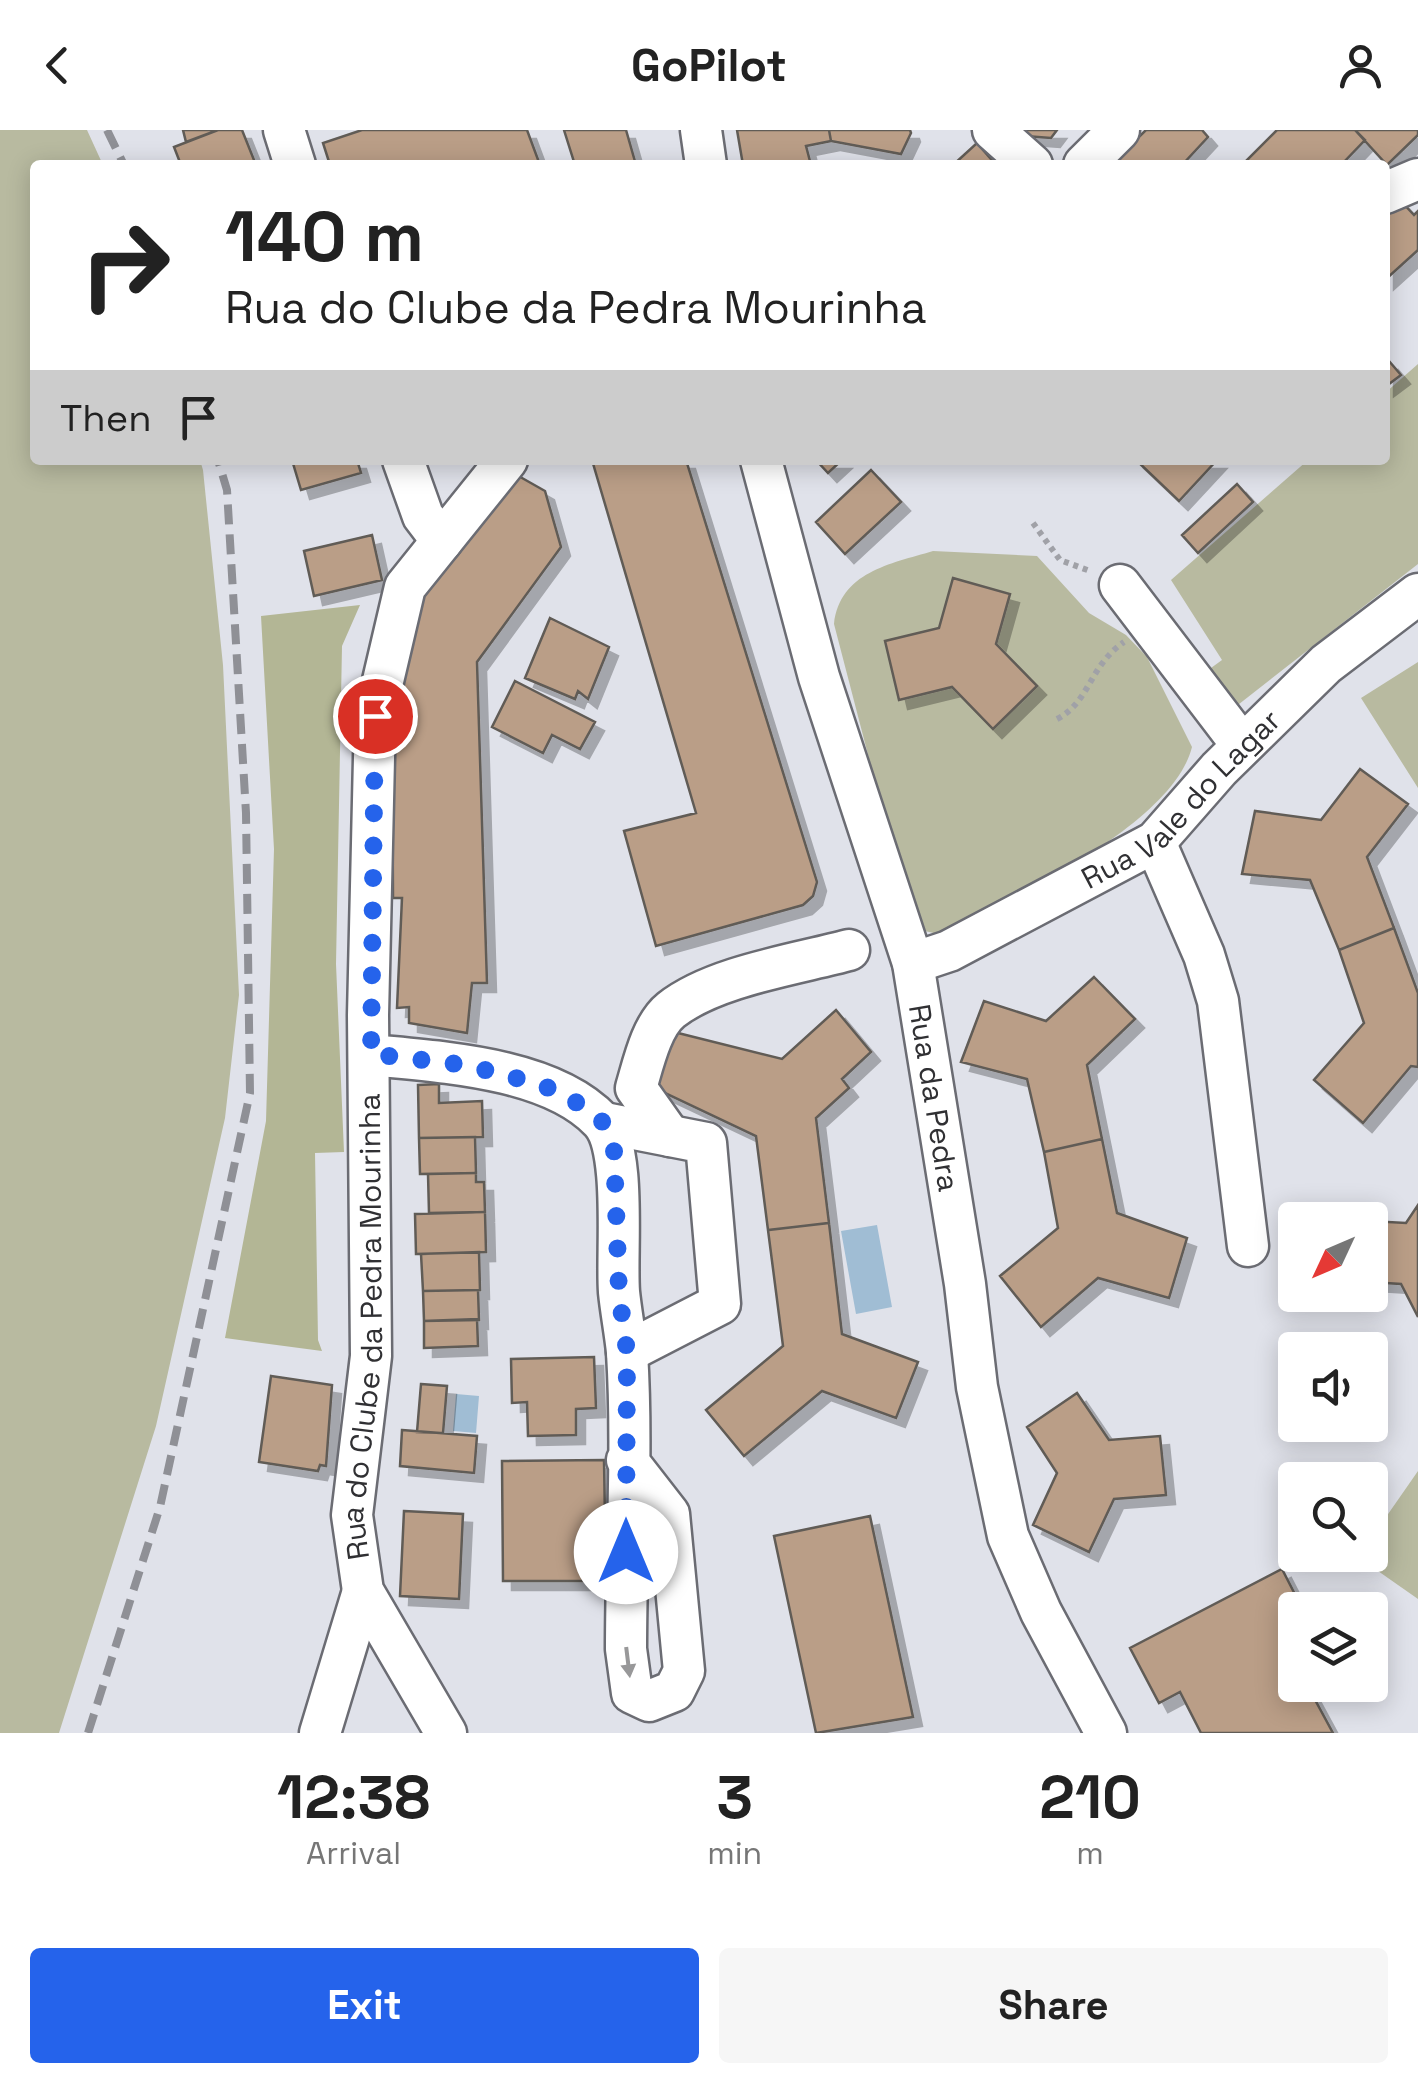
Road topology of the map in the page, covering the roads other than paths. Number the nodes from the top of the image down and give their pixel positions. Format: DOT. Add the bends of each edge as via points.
graph roads {
  1 [pos="284,130"];
  2 [pos="701,130"];
  3 [pos="993,130"];
  4 [pos="1118,130"];
  5 [pos="293,160"];
  6 [pos="705,160"];
  7 [pos="1026,160"];
  8 [pos="1089,160"];
  9 [pos="1418,178"];
  10 [pos="1390,191"];
  11 [pos="405,465"];
  12 [pos="504,465"];
  13 [pos="762,465"];
  14 [pos="442,541"];
  15 [pos="1120,585"];
  16 [pos="1418,594"];
  17 [pos="1242,745"];
  18 [pos="1155,842"];
  19 [pos="849,950"];
  20 [pos="914,963"];
  21 [pos="371,1054"];
  22 [pos="604,1123"];
  23 [pos="670,1136"];
  24 [pos="1248,1246"];
  25 [pos="627,1352"];
  26 [pos="627,1460"];
  27 [pos="364,1591"];
  28 [pos="320,1733"];
  29 [pos="446,1733"];
  30 [pos="1106,1733"];
  1 -- 5 [label="street"];
  2 -- 6 [label="street"];
  3 -- 7 [label="street"];
  4 -- 8 [label="street"];
  9 -- 10 [label="street"];
  11 -- 14 [label="street" via="423,516"];
  12 -- 14 [label="street, Rua do Clube da Pedra Mourinha"];
  13 -- 20 [label="street, Rua da Pedra" via="819,677"];
  14 -- 21 [label="street, Rua do Clube da Pedra Mourinha" via="404,587 375,716"];
  15 -- 17 [label="street"];
  16 -- 17 [label="street, Rua Vale do Lagar" via="1326,664"];
  17 -- 18 [label="street, Rua Vale do Lagar"];
  18 -- 20 [label="street, Rua Vale do Lagar"];
  18 -- 24 [label="street" via="1218,1001"];
  19 -- 23 [label="street" via="725,984 669,1011 636,1088"];
  20 -- 30 [label="street, Rua da Pedra" via="977,1387 1008,1536"];
  21 -- 22 [label="street" via="466,1065 535,1083 565,1094"];
  21 -- 27 [label="street, Rua do Clube da Pedra Mourinha" via="370,1356 352,1514"];
  22 -- 23 [label="street"];
  22 -- 25 [label="street" via="614,1150"];
  23 -- 25 [label="street" via="706,1143 720,1304"];
  25 -- 26 [label="street"];
  26 -- 26 [label="street, one-way" via="626,1649 632,1693 649,1701 674,1690 684,1671 669,1514"];
  27 -- 28 [label="street"];
  27 -- 29 [label="street, Rua do Clube da Pedra Mourinha"];
}
